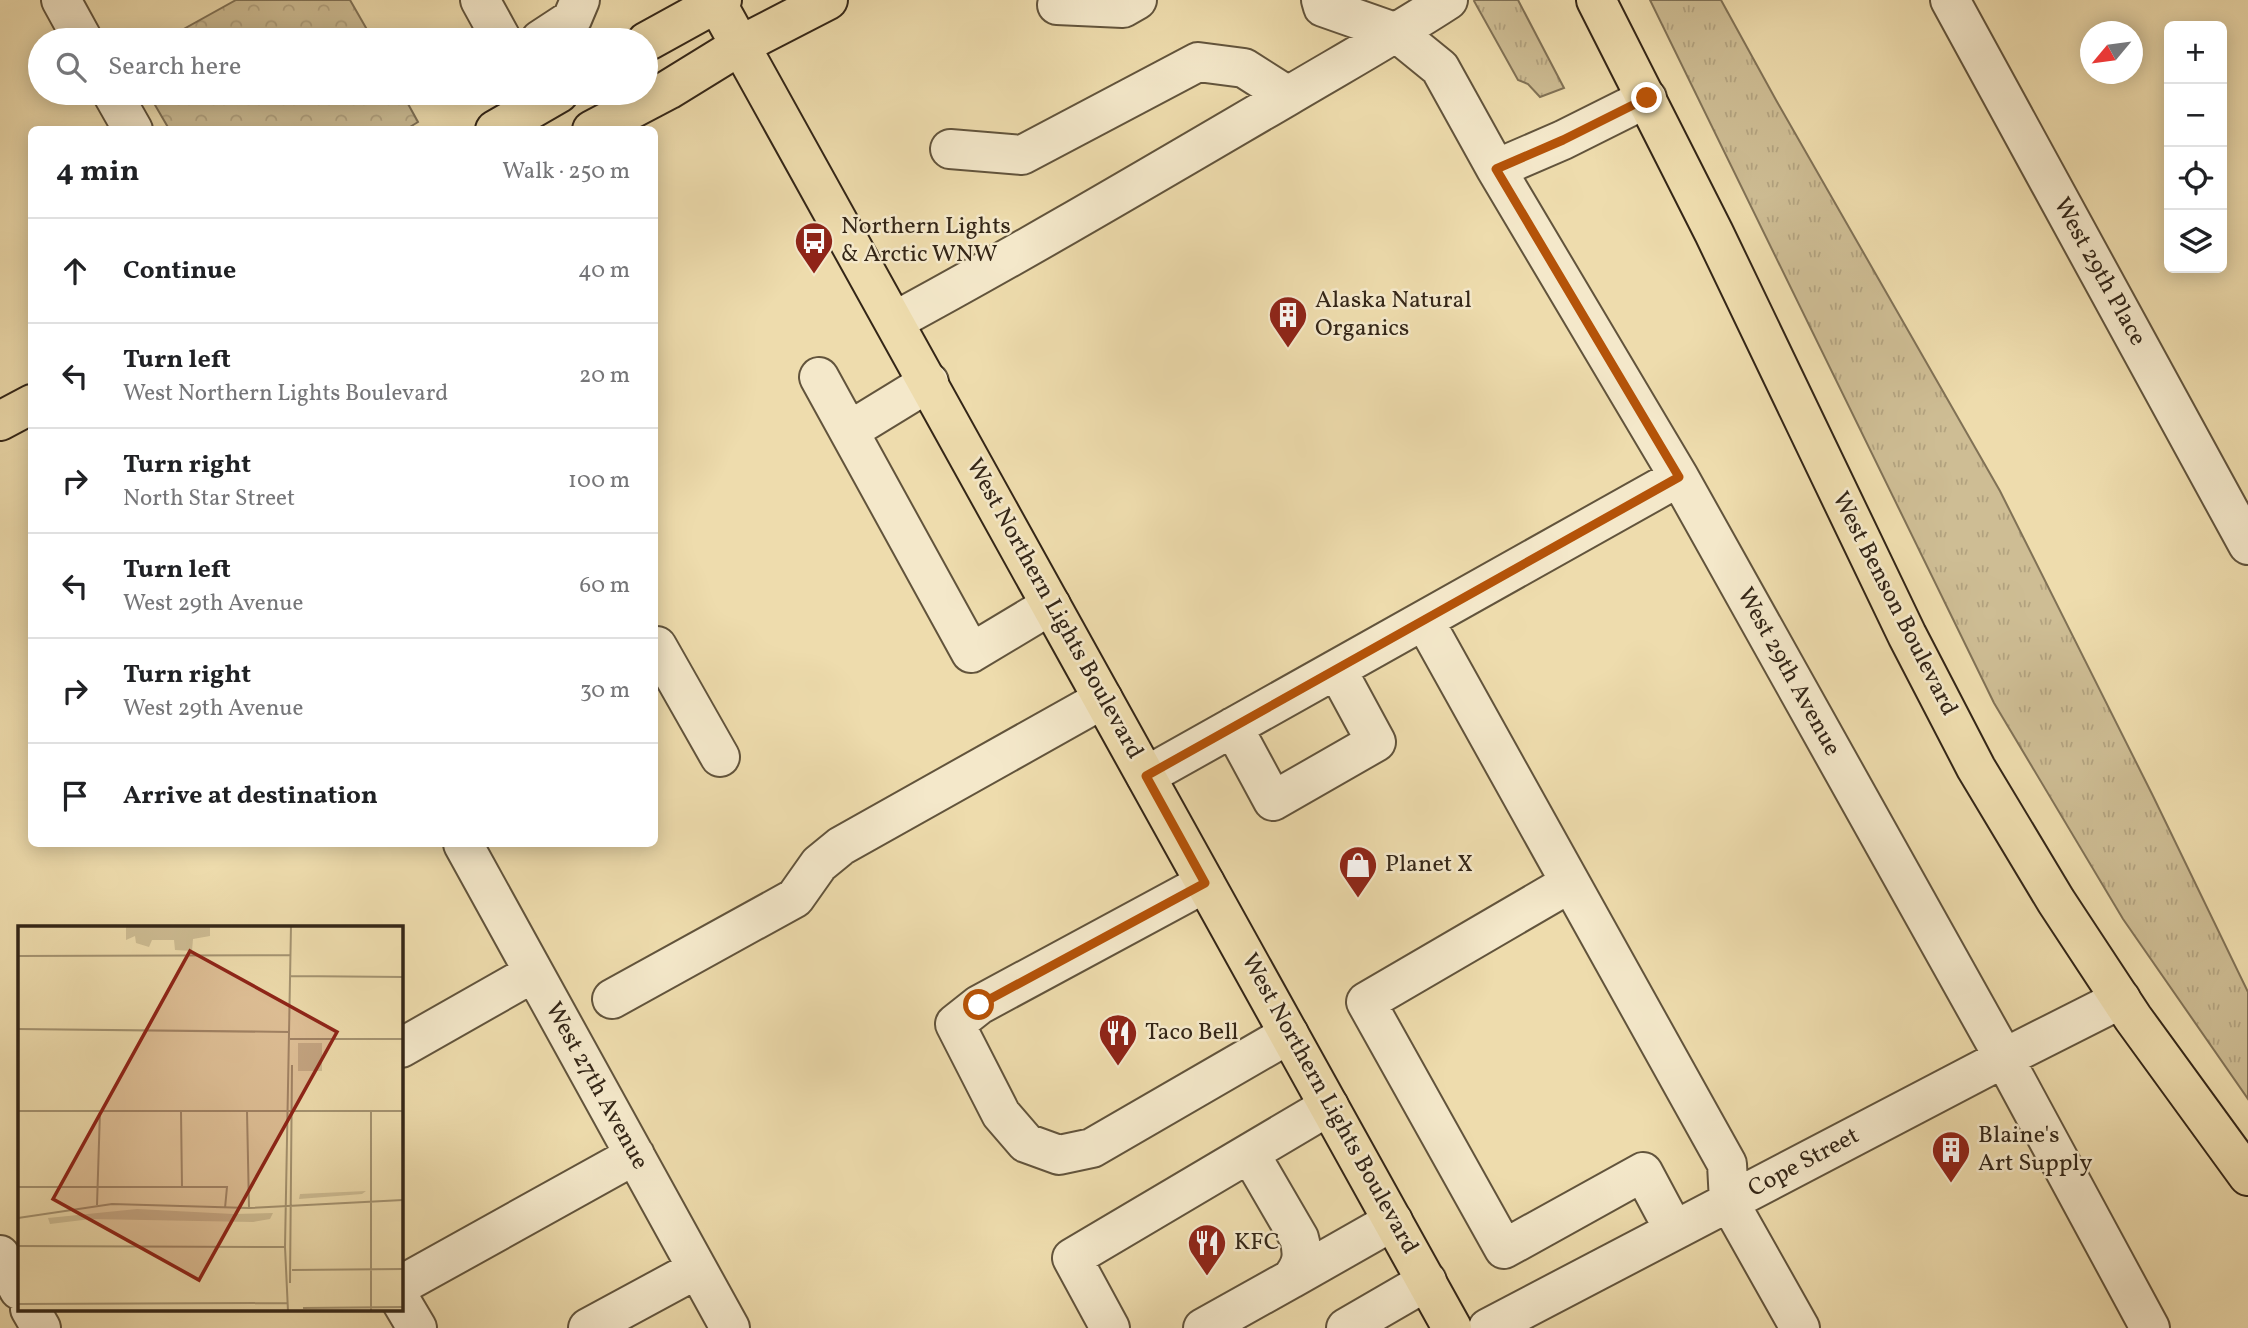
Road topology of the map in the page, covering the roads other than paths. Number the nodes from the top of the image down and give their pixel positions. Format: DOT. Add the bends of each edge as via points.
graph roads {
  1 [pos="61,0"];
  2 [pos="480,0"];
  3 [pos="580,0"];
  4 [pos="828,0"];
  5 [pos="1136,0"];
  6 [pos="1321,0"];
  7 [pos="1448,0"];
  8 [pos="1596,0"];
  9 [pos="1950,0"];
  10 [pos="718,1"];
  11 [pos="1057,5"];
  12 [pos="76,28"];
  13 [pos="495,28"];
  14 [pos="558,28"];
  15 [pos="1397,33"];
  16 [pos="658,35"];
  17 [pos="741,45"];
  18 [pos="658,95"];
  19 [pos="1288,96"];
  20 [pos="1647,98"];
  21 [pos="119,105"];
  22 [pos="531,105"];
  23 [pos="640,105"];
  24 [pos="131,126"];
  25 [pos="501,126"];
  26 [pos="600,126"];
  27 [pos="950,149"];
  28 [pos="1496,169"];
  29 [pos="895,321"];
  30 [pos="819,377"];
  31 [pos="929,382"];
  32 [pos="28,406"];
  33 [pos="0,421"];
  34 [pos="849,431"];
  35 [pos="1679,477"];
  36 [pos="2248,545"];
  37 [pos="1051,605"];
  38 [pos="1424,620"];
  39 [pos="658,648"];
  40 [pos="1337,670"];
  41 [pos="1103,699"];
  42 [pos="1233,727"];
  43 [pos="720,757"];
  44 [pos="1146,776"];
  45 [pos="465,847"];
  46 [pos="1205,883"];
  47 [pos="1570,883"];
  48 [pos="533,973"];
  49 [pos="612,999"];
  50 [pos="2121,999"];
  51 [pos="1289,1034"];
  52 [pos="402,1047"];
  53 [pos="2004,1058"];
  54 [pos="1329,1106"];
  55 [pos="1250,1154"];
  56 [pos="635,1156"];
  57 [pos="2248,1176"];
  58 [pos="1729,1202"];
  59 [pos="1393,1221"];
  60 [pos="1674,1230"];
  61 [pos="0,1255"];
  62 [pos="697,1269"];
  63 [pos="1291,1279"];
  64 [pos="1427,1281"];
  65 [pos="402,1284"];
  66 [pos="18,1288"];
  67 [pos="402,1303"];
  68 [pos="31,1310"];
  69 [pos="41,1328"];
  70 [pos="417,1328"];
  71 [pos="589,1328"];
  72 [pos="730,1328"];
  73 [pos="1110,1328"];
  74 [pos="1203,1328"];
  75 [pos="1346,1328"];
  76 [pos="1452,1328"];
  77 [pos="1488,1328"];
  78 [pos="1800,1328"];
  79 [pos="2150,1328"];
  1 -- 12 [label="street"];
  2 -- 13 [label="street"];
  3 -- 14 [label="street" via="572,19"];
  4 -- 17 [label="main road"];
  5 -- 11 [label="street" via="1123,8"];
  6 -- 15 [label="street, West 29th Avenue" via="1323,7"];
  7 -- 15 [label="street"];
  8 -- 20 [label="main road, West Benson Boulevard"];
  9 -- 36 [label="street, West 29th Place"];
  10 -- 16 [label="main road"];
  10 -- 17 [label="main road, West Northern Lights Boulevard"];
  15 -- 19 [label="street"];
  15 -- 28 [label="street, West 29th Avenue" via="1440,68"];
  17 -- 18 [label="main road"];
  17 -- 29 [label="main road, West Northern Lights Boulevard"];
  19 -- 27 [label="street" via="1244,68 1198,62 1022,155"];
  19 -- 29 [label="street"];
  20 -- 28 [label="street"];
  20 -- 50 [label="main road, West Benson Boulevard" via="1854,528 1976,768"];
  21 -- 24 [label="street"];
  22 -- 25 [label="main road"];
  23 -- 26 [label="main road"];
  28 -- 35 [label="street, West 29th Avenue"];
  29 -- 31 [label="main road, West Northern Lights Boulevard"];
  30 -- 34 [label="street"];
  31 -- 34 [label="street"];
  31 -- 37 [label="main road, West Northern Lights Boulevard"];
  32 -- 33 [label="main road"];
  34 -- 37 [label="street" via="971,653"];
  35 -- 38 [label="street"];
  35 -- 53 [label="street, West 29th Avenue"];
  37 -- 41 [label="main road, West Northern Lights Boulevard"];
  38 -- 40 [label="street"];
  38 -- 47 [label="street"];
  39 -- 43 [label="street"];
  40 -- 42 [label="street"];
  40 -- 42 [label="street" via="1376,742 1273,801"];
  41 -- 44 [label="main road, West Northern Lights Boulevard"];
  41 -- 49 [label="street" via="841,846 818,864 795,898"];
  42 -- 44 [label="street"];
  44 -- 46 [label="main road, West Northern Lights Boulevard"];
  45 -- 48 [label="street, West 27th Avenue"];
  46 -- 51 [label="main road, West Northern Lights Boulevard"];
  46 -- 51 [label="street" via="979,1005 955,1024 1002,1114 1026,1143 1059,1155 1092,1148"];
  47 -- 58 [label="street" via="1727,1164"];
  47 -- 60 [label="street" via="1366,1002 1504,1249 1643,1172"];
  48 -- 52 [label="street"];
  48 -- 56 [label="street, West 27th Avenue"];
  50 -- 53 [label="street, Cope Street"];
  50 -- 57 [label="main road, West Benson Boulevard"];
  51 -- 54 [label="main road, West Northern Lights Boulevard"];
  53 -- 58 [label="street, Cope Street"];
  53 -- 79 [label="street, West 29th Avenue"];
  54 -- 55 [label="street"];
  54 -- 59 [label="main road, West Northern Lights Boulevard"];
  55 -- 63 [label="street" via="1300,1238 1301,1266"];
  55 -- 73 [label="street" via="1072,1258"];
  56 -- 62 [label="street, West 27th Avenue"];
  56 -- 65 [label="street"];
  58 -- 60 [label="street, Cope Street"];
  58 -- 78 [label="street"];
  59 -- 63 [label="street"];
  59 -- 64 [label="main road, West Northern Lights Boulevard"];
  60 -- 77 [label="street, Cope Street"];
  61 -- 66 [label="street"];
  62 -- 71 [label="street"];
  62 -- 72 [label="street, West 27th Avenue"];
  63 -- 74 [label="street"];
  64 -- 75 [label="street"];
  64 -- 76 [label="main road, West Northern Lights Boulevard"];
  67 -- 70 [label="street"];
  68 -- 69 [label="street"];
}
